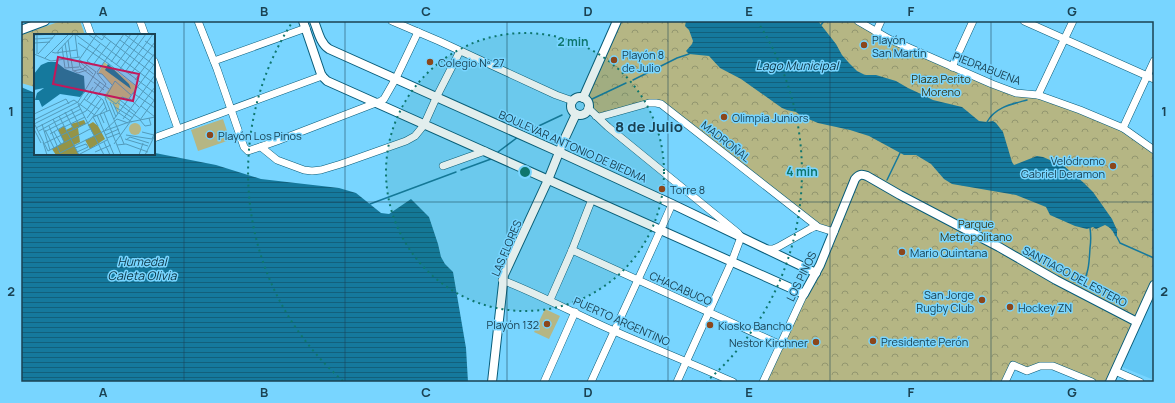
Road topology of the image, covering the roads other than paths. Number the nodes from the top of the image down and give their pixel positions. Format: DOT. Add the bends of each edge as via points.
graph roads {
  1 [pos="45,21"];
  2 [pos="86,21"];
  3 [pos="140,21"];
  4 [pos="198,21"];
  5 [pos="314,21"];
  6 [pos="392,21"];
  7 [pos="616,21"];
  8 [pos="858,21"];
  9 [pos="881,21"];
  10 [pos="973,21"];
  11 [pos="1024,21"];
  12 [pos="1073,21"];
  13 [pos="304,25"];
  14 [pos="21,30"];
  15 [pos="418,32"];
  16 [pos="876,32"];
  17 [pos="91,34"];
  18 [pos="145,34"];
  19 [pos="1065,39"];
  20 [pos="460,51"];
  21 [pos="214,61"];
  22 [pos="1154,61"];
  23 [pos="155,64"];
  24 [pos="952,67"];
  25 [pos="325,78"];
  26 [pos="396,78"];
  27 [pos="1150,78"];
  28 [pos="437,96"];
  29 [pos="1038,96"];
  30 [pos="583,98"];
  31 [pos="573,101"];
  32 [pos="377,103"];
  33 [pos="588,108"];
  34 [pos="231,109"];
  35 [pos="576,114"];
  36 [pos="596,116"];
  37 [pos="424,125"];
  38 [pos="1123,128"];
  39 [pos="178,129"];
  40 [pos="155,138"];
  41 [pos="261,147"];
  42 [pos="1154,150"];
  43 [pos="485,151"];
  44 [pos="559,152"];
  45 [pos="443,166"];
  46 [pos="855,179"];
  47 [pos="548,180"];
  48 [pos="592,199"];
  49 [pos="672,204"];
  50 [pos="816,226"];
  51 [pos="661,230"];
  52 [pos="834,232"];
  53 [pos="741,237"];
  54 [pos="766,249"];
  55 [pos="572,250"];
  56 [pos="732,261"];
  57 [pos="816,272"];
  58 [pos="502,280"];
  59 [pos="638,281"];
  60 [pos="1154,285"];
  61 [pos="804,294"];
  62 [pos="550,300"];
  63 [pos="575,312"];
  64 [pos="708,312"];
  65 [pos="1137,322"];
  66 [pos="614,331"];
  67 [pos="781,345"];
  68 [pos="686,361"];
  69 [pos="1115,371"];
  70 [pos="492,382"];
  71 [pos="544,382"];
  72 [pos="591,382"];
  73 [pos="677,382"];
  74 [pos="733,382"];
  75 [pos="764,382"];
  76 [pos="1005,382"];
  77 [pos="1092,382"];
  78 [pos="1110,382"];
  79 [pos="1140,382"];
  1 -- 14 [label="street"];
  2 -- 17 [label="street"];
  3 -- 18 [label="street"];
  4 -- 21 [label="street"];
  5 -- 26 [label="street, BOULEVAR ANTONIO DE BIEDMA" via="322,41 329,49"];
  6 -- 15 [label="street"];
  7 -- 30 [label="street"];
  8 -- 16 [label="street, PIEDRABUENA"];
  9 -- 16 [label="street"];
  10 -- 24 [label="street"];
  11 -- 19 [label="street"];
  12 -- 19 [label="street"];
  13 -- 21 [label="street"];
  13 -- 25 [label="street"];
  15 -- 20 [label="street"];
  15 -- 26 [label="street"];
  16 -- 24 [label="street, PIEDRABUENA"];
  19 -- 27 [label="street"];
  19 -- 29 [label="street"];
  20 -- 28 [label="street"];
  20 -- 31 [label="street"];
  21 -- 34 [label="street"];
  22 -- 27 [label="street"];
  23 -- 39 [label="street"];
  24 -- 29 [label="street, PIEDRABUENA" via="1016,93"];
  25 -- 32 [label="street"];
  25 -- 34 [label="street"];
  26 -- 28 [label="street, BOULEVAR ANTONIO DE BIEDMA"];
  26 -- 32 [label="street" via="384,99"];
  27 -- 38 [label="street"];
  28 -- 37 [label="street"];
  28 -- 44 [label="street, BOULEVAR ANTONIO DE BIEDMA"];
  29 -- 38 [label="street, PIEDRABUENA"];
  30 -- 31 [label="street"];
  30 -- 33 [label="street" via="587,101"];
  31 -- 35 [label="street" via="571,107"];
  32 -- 37 [label="street"];
  32 -- 41 [label="street"];
  33 -- 35 [label="street" via="584,114"];
  33 -- 36 [label="street"];
  34 -- 39 [label="street"];
  34 -- 41 [label="street" via="246,150"];
  35 -- 44 [label="street, LAS FLORES"];
  36 -- 50 [label="street, MADROÑAL" via="649,103 661,104"];
  36 -- 53 [label="street"];
  37 -- 41 [label="street" via="415,136 406,141 321,170 304,170 277,160"];
  37 -- 43 [label="street"];
  38 -- 42 [label="street, PIEDRABUENA"];
  39 -- 40 [label="street"];
  43 -- 45 [label="street"];
  43 -- 47 [label="street"];
  44 -- 47 [label="street, LAS FLORES"];
  44 -- 49 [label="street, BOULEVAR ANTONIO DE BIEDMA"];
  46 -- 52 [label="street, LOS PINOS"];
  46 -- 65 [label="street, SANTIAGO DEL ESTERO" via="860,175 867,176"];
  47 -- 48 [label="street"];
  47 -- 58 [label="street, LAS FLORES"];
  48 -- 51 [label="street"];
  48 -- 55 [label="street"];
  49 -- 51 [label="street"];
  49 -- 53 [label="street, BOULEVAR ANTONIO DE BIEDMA"];
  50 -- 52 [label="street, MADROÑAL"];
  50 -- 54 [label="street" via="778,247"];
  51 -- 56 [label="street"];
  51 -- 59 [label="street"];
  52 -- 57 [label="street, LOS PINOS"];
  53 -- 54 [label="street, BOULEVAR ANTONIO DE BIEDMA"];
  53 -- 56 [label="street"];
  54 -- 57 [label="street, BOULEVAR ANTONIO DE BIEDMA"];
  55 -- 59 [label="street, CHACABUCO"];
  55 -- 62 [label="street"];
  56 -- 61 [label="street"];
  56 -- 64 [label="street"];
  57 -- 61 [label="street, LOS PINOS"];
  58 -- 62 [label="street, PUERTO ARGENTINO"];
  58 -- 70 [label="street, LAS FLORES"];
  59 -- 64 [label="street, CHACABUCO"];
  59 -- 66 [label="street"];
  60 -- 65 [label="street"];
  61 -- 67 [label="street, LOS PINOS"];
  62 -- 63 [label="street, PUERTO ARGENTINO"];
  63 -- 66 [label="street, PUERTO ARGENTINO"];
  63 -- 71 [label="street"];
  64 -- 67 [label="street, CHACABUCO"];
  64 -- 68 [label="street"];
  65 -- 69 [label="street"];
  66 -- 68 [label="street, PUERTO ARGENTINO"];
  66 -- 72 [label="street"];
  67 -- 75 [label="street, LOS PINOS"];
  68 -- 73 [label="street"];
  68 -- 74 [label="street, PUERTO ARGENTINO"];
  69 -- 78 [label="street"];
  69 -- 79 [label="street"];
  76 -- 77 [label="street" via="1013,365 1027,371 1040,366 1053,366"];
}
